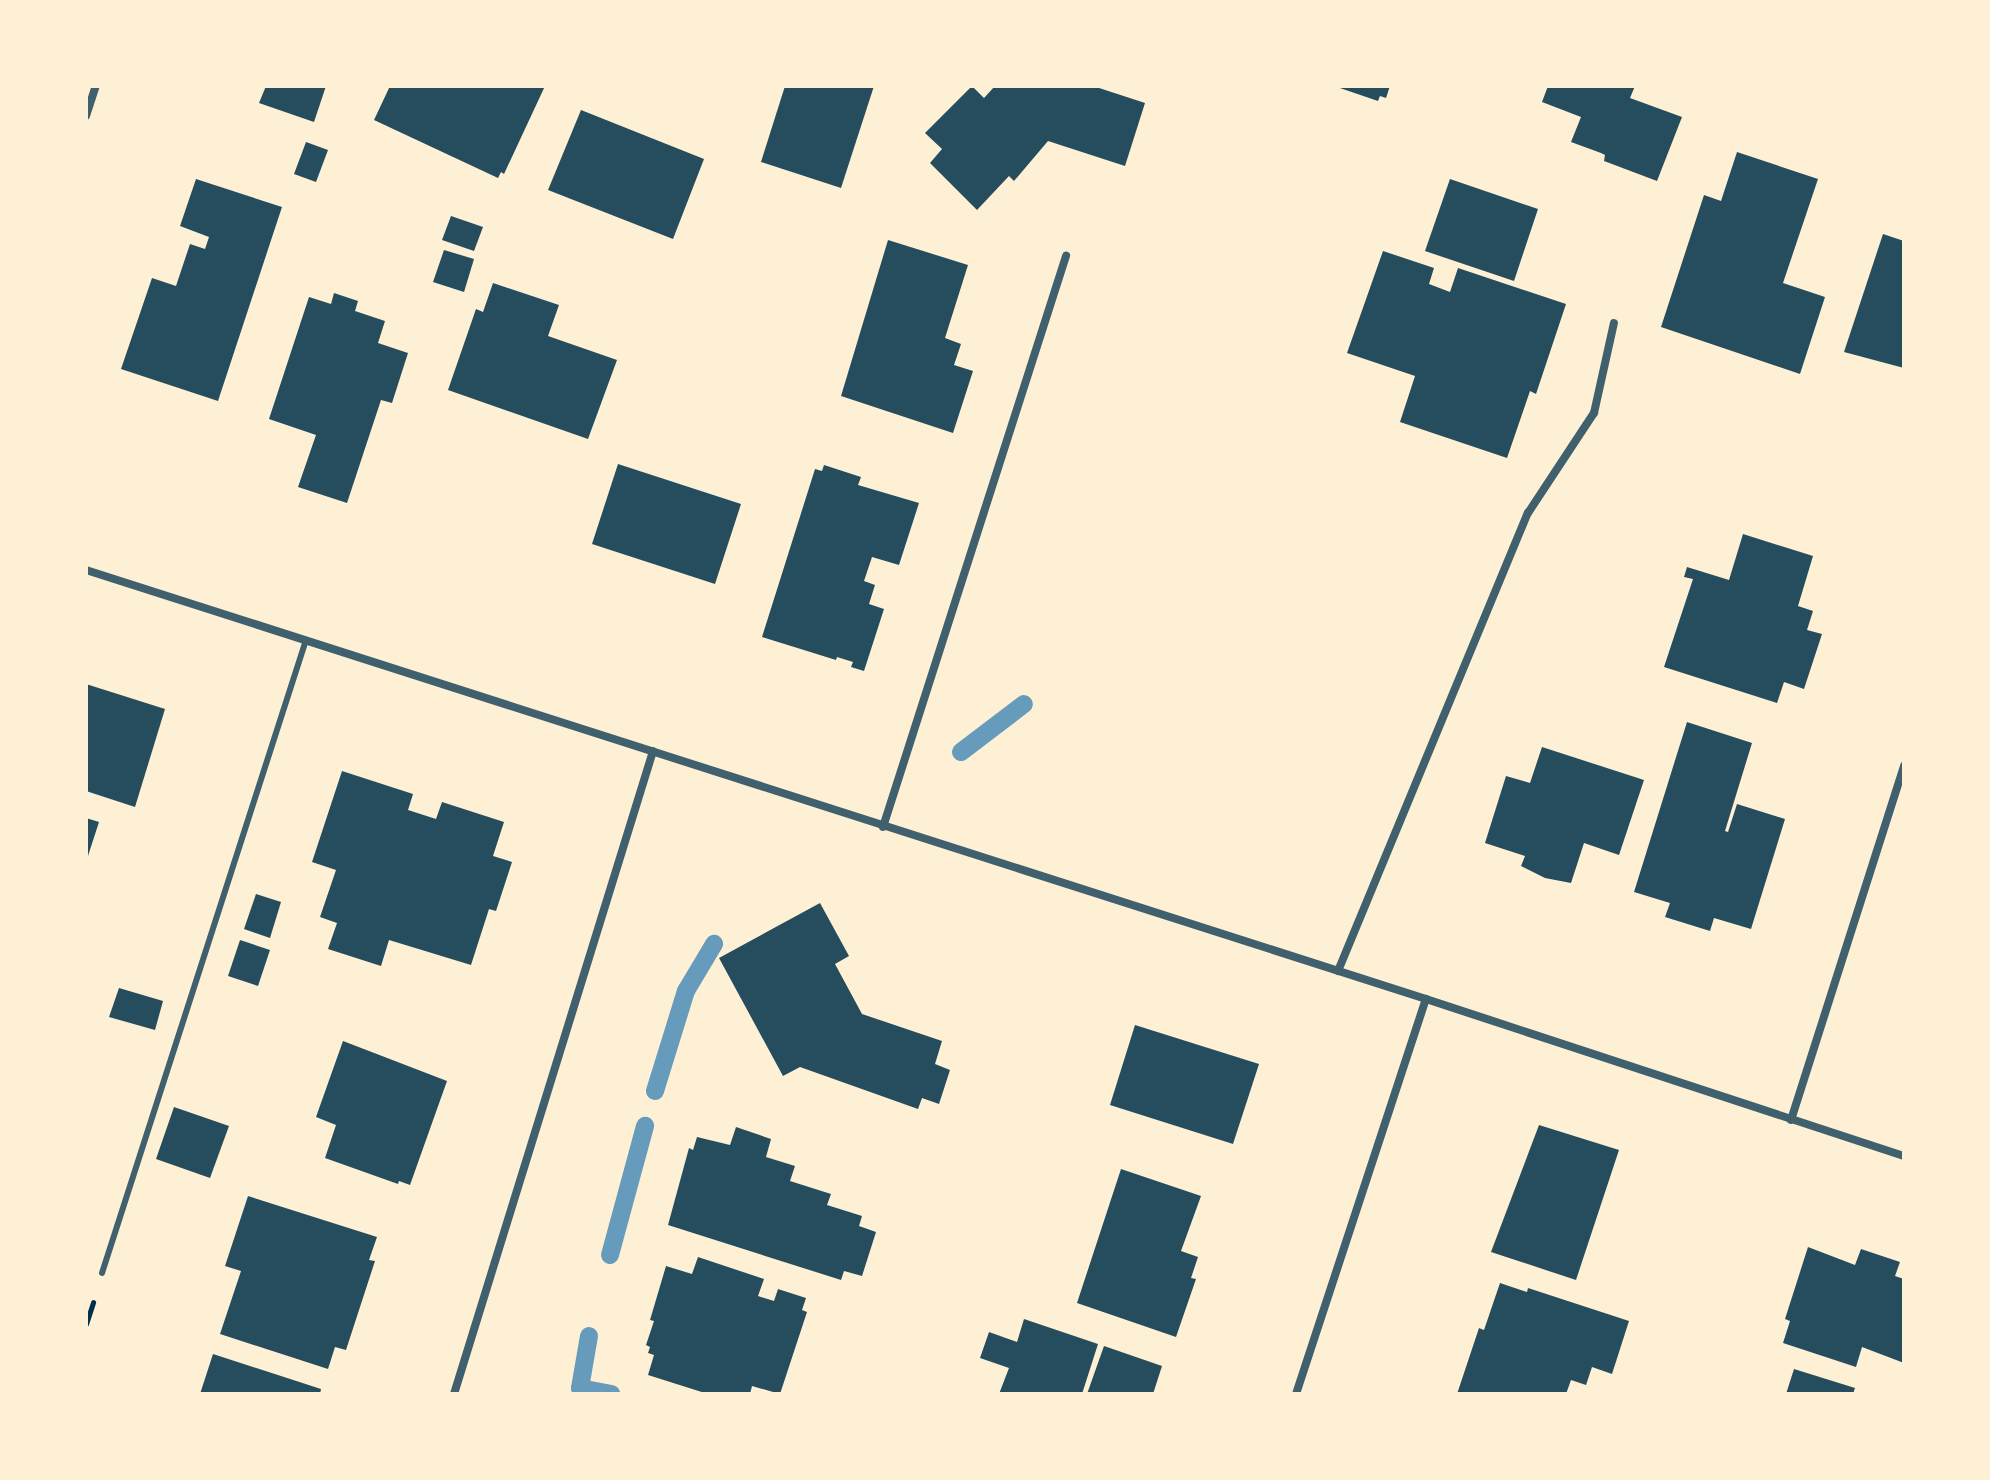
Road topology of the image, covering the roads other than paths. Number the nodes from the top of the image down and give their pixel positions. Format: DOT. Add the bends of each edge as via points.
graph roads {
  1 [pos="96,86"];
  2 [pos="86,116"];
  3 [pos="1066,256"];
  4 [pos="1614,323"];
  5 [pos="86,570"];
  6 [pos="306,640"];
  7 [pos="653,751"];
  8 [pos="1904,766"];
  9 [pos="883,827"];
  10 [pos="1338,971"];
  11 [pos="1426,999"];
  12 [pos="1791,1120"];
  13 [pos="1904,1156"];
  14 [pos="102,1273"];
  15 [pos="454,1394"];
  16 [pos="1296,1394"];
  1 -- 2 [label="street"];
  3 -- 9 [label="street"];
  4 -- 10 [label="street" via="1594,413 1528,513"];
  5 -- 6 [label="street"];
  6 -- 7 [label="street"];
  6 -- 14 [label="lane"];
  7 -- 9 [label="street"];
  7 -- 15 [label="street"];
  8 -- 12 [label="street"];
  9 -- 10 [label="street"];
  10 -- 11 [label="street"];
  11 -- 12 [label="street"];
  11 -- 16 [label="street"];
  12 -- 13 [label="street"];
}
